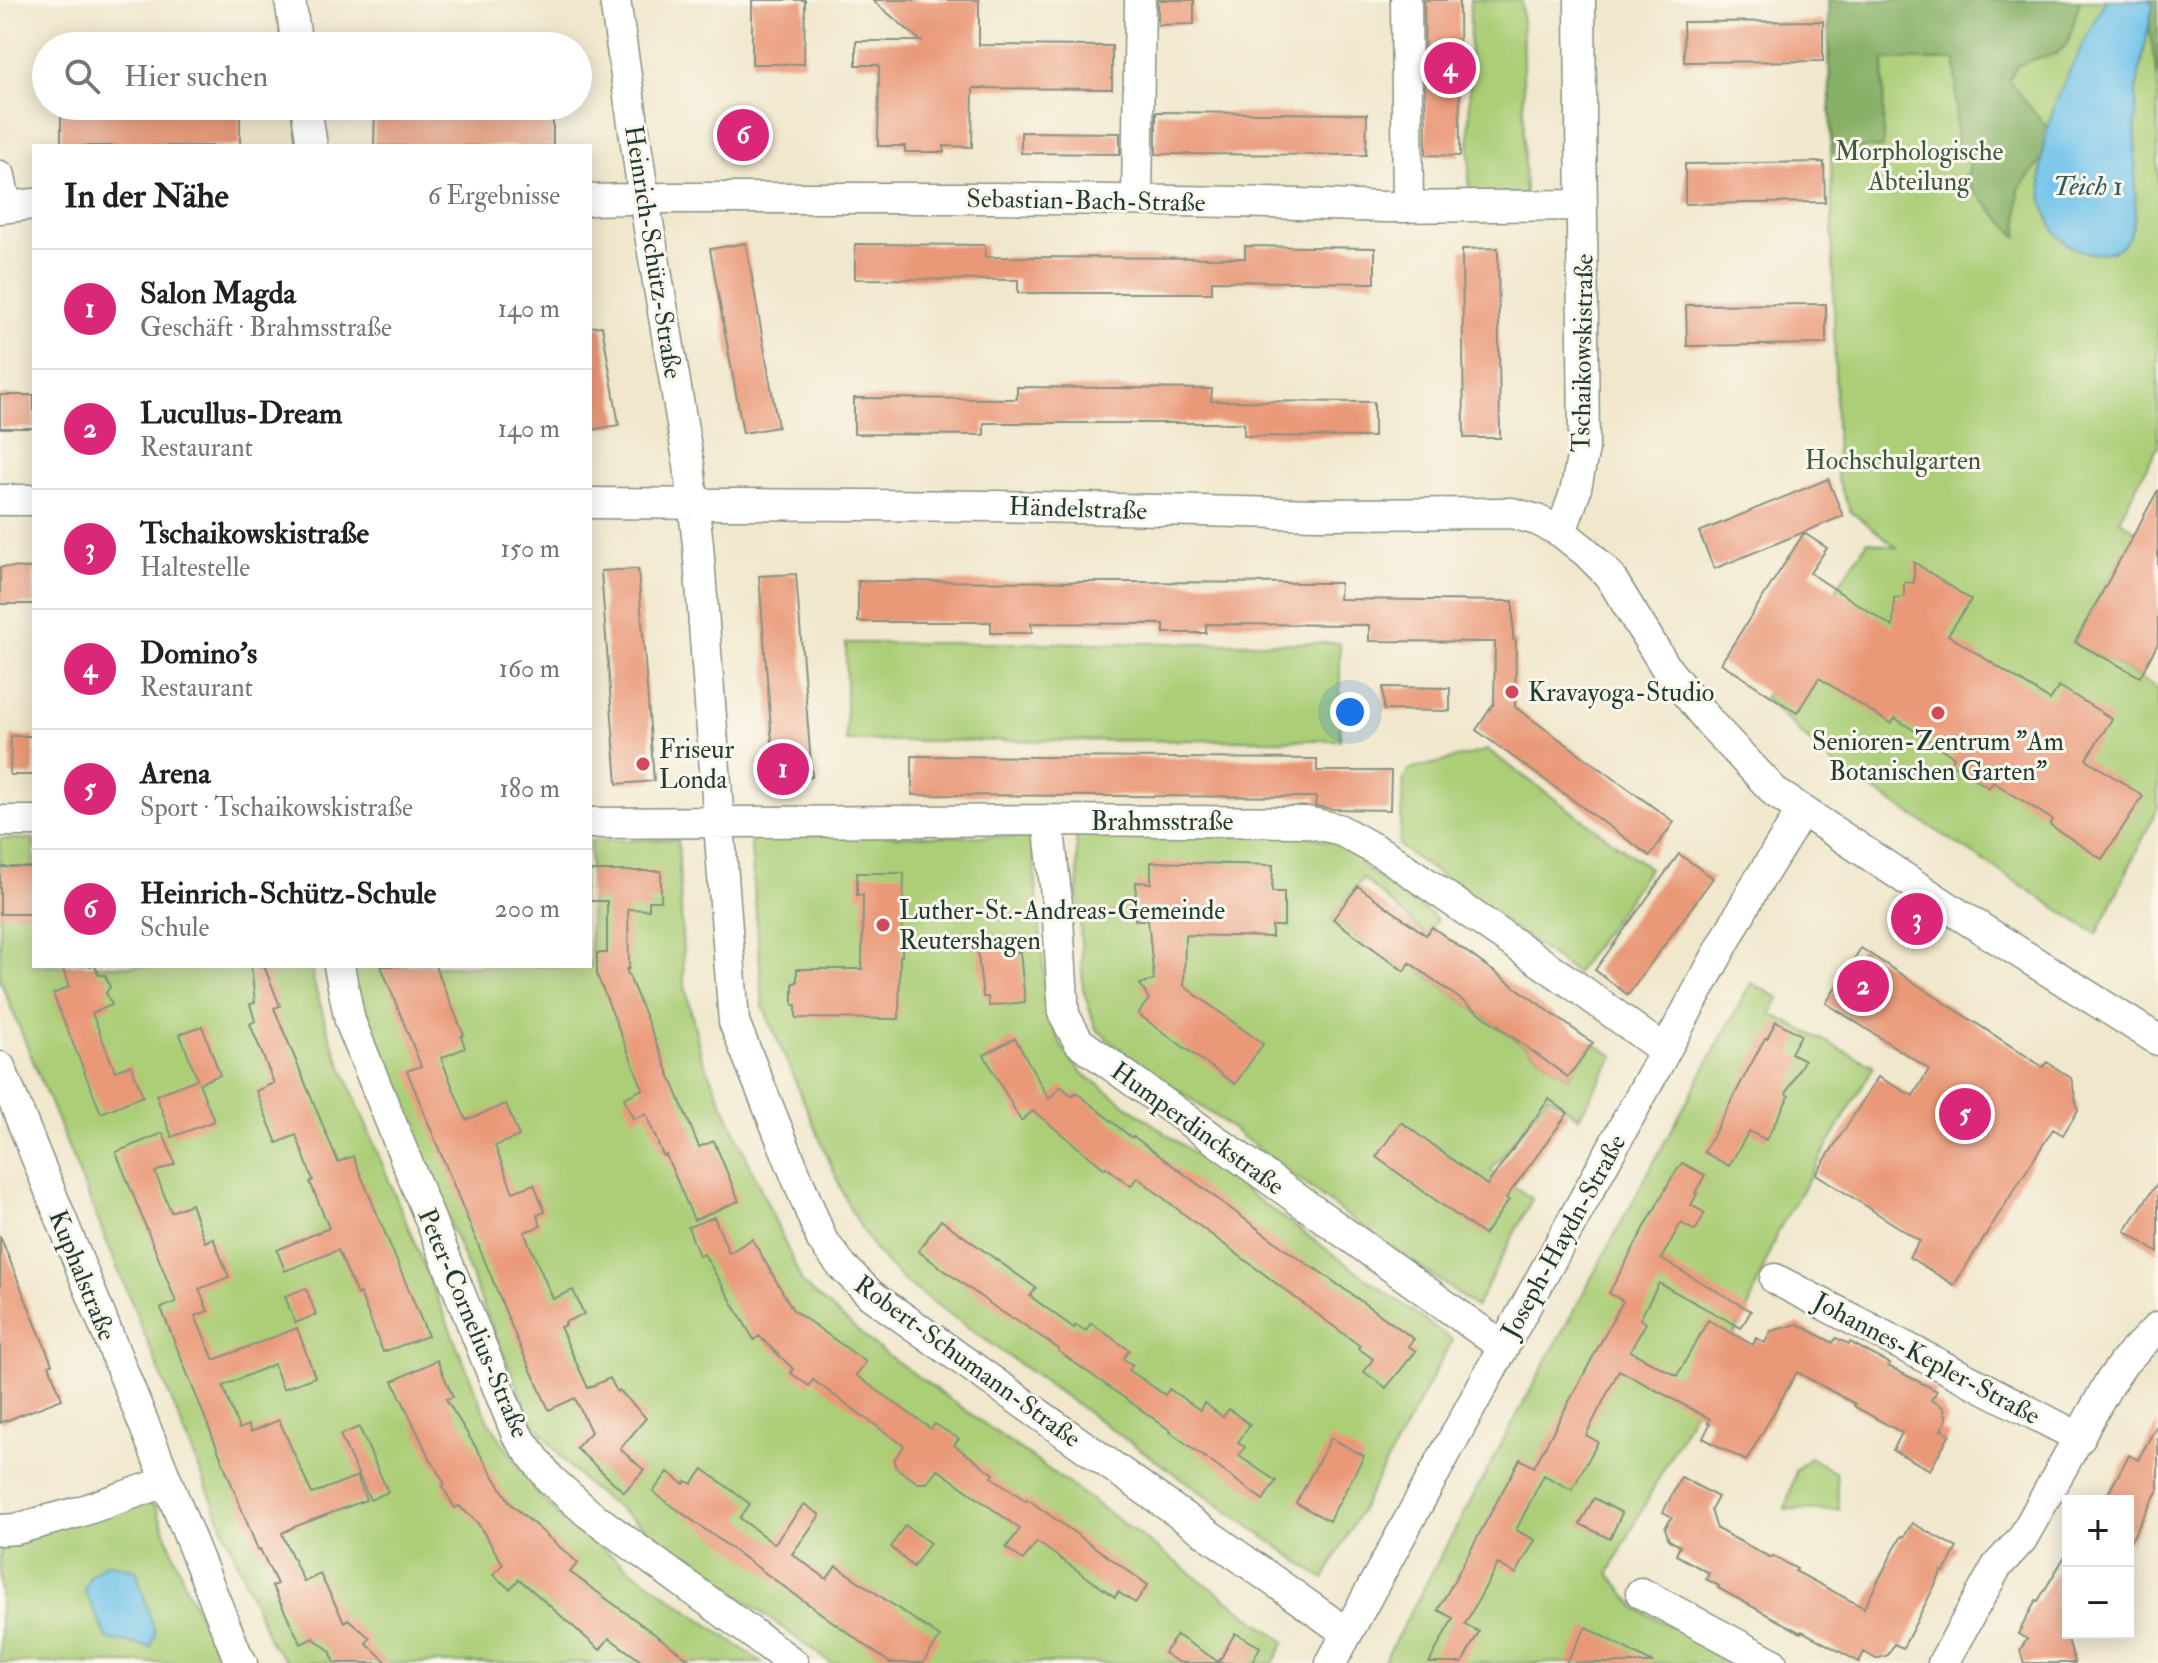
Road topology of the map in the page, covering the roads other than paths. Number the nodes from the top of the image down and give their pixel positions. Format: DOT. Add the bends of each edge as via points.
graph roads {
  1 [pos="290,0"];
  2 [pos="615,0"];
  3 [pos="1140,0"];
  4 [pos="1406,0"];
  5 [pos="1580,0"];
  6 [pos="295,32"];
  7 [pos="308,120"];
  8 [pos="312,144"];
  9 [pos="0,176"];
  10 [pos="644,199"];
  11 [pos="1137,199"];
  12 [pos="592,200"];
  13 [pos="1582,205"];
  14 [pos="13,206"];
  15 [pos="1408,207"];
  16 [pos="0,500"];
  17 [pos="32,500"];
  18 [pos="592,503"];
  19 [pos="693,504"];
  20 [pos="1561,532"];
  21 [pos="1802,811"];
  22 [pos="1048,820"];
  23 [pos="0,821"];
  24 [pos="32,821"];
  25 [pos="592,823"];
  26 [pos="718,823"];
  27 [pos="339,968"];
  28 [pos="2158,1040"];
  29 [pos="1665,1051"];
  30 [pos="0,1067"];
  31 [pos="1775,1279"];
  32 [pos="2158,1327"];
  33 [pos="1502,1346"];
  34 [pos="2080,1438"];
  35 [pos="166,1482"];
  36 [pos="0,1530"];
  37 [pos="1641,1593"];
  38 [pos="1347,1633"];
  39 [pos="242,1663"];
  40 [pos="793,1663"];
  41 [pos="1331,1663"];
  42 [pos="1772,1663"];
  43 [pos="1943,1663"];
  1 -- 6 [label="street"];
  2 -- 10 [label="street, Heinrich-Schütz-Straße"];
  3 -- 11 [label="street"];
  4 -- 15 [label="street"];
  5 -- 13 [label="street, Tschaikowskistraße"];
  7 -- 8 [label="street"];
  9 -- 14 [label="street"];
  10 -- 11 [label="street, Sebastian-Bach-Straße"];
  10 -- 12 [label="street, Sebastian-Bach-Straße"];
  10 -- 19 [label="street, Heinrich-Schütz-Straße"];
  11 -- 15 [label="street, Sebastian-Bach-Straße"];
  13 -- 15 [label="street, Sebastian-Bach-Straße"];
  13 -- 20 [label="street, Tschaikowskistraße" via="1584,448"];
  16 -- 17 [label="street"];
  18 -- 19 [label="street, Händelstraße"];
  19 -- 20 [label="street, Händelstraße" via="1512,513"];
  19 -- 26 [label="street, Robert-Schumann-Straße"];
  20 -- 21 [label="street" via="1609,575 1668,671 1712,725 1776,793"];
  21 -- 28 [label="street"];
  21 -- 29 [label="street, Joseph-Haydn-Straße"];
  22 -- 26 [label="street, Brahmsstraße"];
  22 -- 29 [label="street, Brahmsstraße" via="1306,822 1338,829 1387,856"];
  22 -- 33 [label="street, Humperdinckstraße" via="1064,1015 1079,1042"];
  23 -- 24 [label="street"];
  25 -- 26 [label="street, Brahmsstraße"];
  26 -- 38 [label="street, Robert-Schumann-Straße" via="734,1022 822,1240 842,1266 871,1295"];
  27 -- 40 [label="street, Peter-Cornelius-Straße" via="350,1021 517,1435 550,1479 588,1513"];
  29 -- 33 [label="street, Joseph-Haydn-Straße"];
  30 -- 35 [label="street, Kuphalstraße"];
  31 -- 34 [label="street, Johannes-Kepler-Straße"];
  32 -- 34 [label="street" via="2124,1362"];
  33 -- 38 [label="street, Joseph-Haydn-Straße"];
  34 -- 43 [label="street" via="2022,1539 1997,1566"];
  35 -- 36 [label="street" via="79,1512"];
  35 -- 39 [label="street, Kuphalstraße"];
  37 -- 42 [label="street"];
  38 -- 41 [label="street, Joseph-Haydn-Straße"];
}
